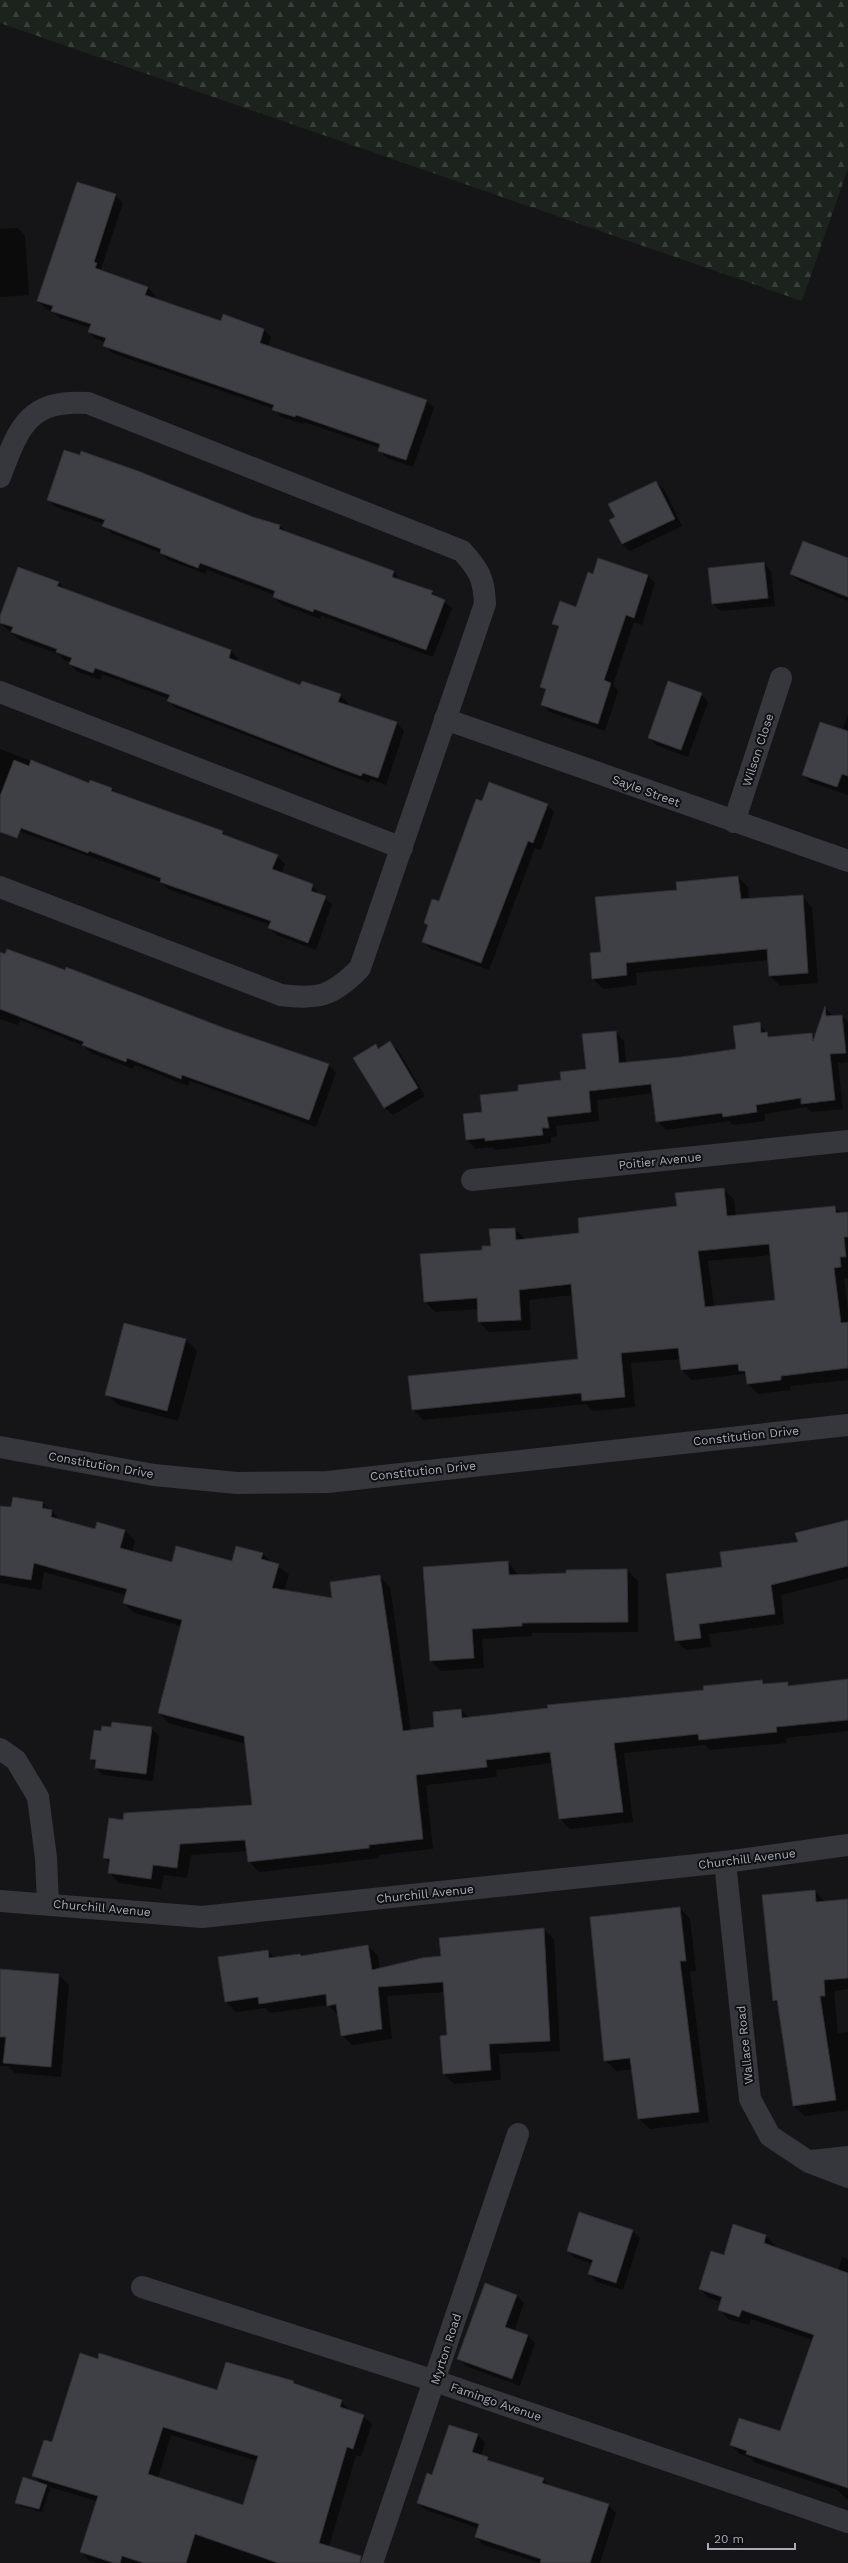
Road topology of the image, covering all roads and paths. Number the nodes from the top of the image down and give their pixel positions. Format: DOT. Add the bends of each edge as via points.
graph roads {
  1 [pos="0,477"];
  2 [pos="782,678"];
  3 [pos="0,692"];
  4 [pos="445,719"];
  5 [pos="734,822"];
  6 [pos="402,848"];
  7 [pos="848,861"];
  8 [pos="0,887"];
  9 [pos="848,1141"];
  10 [pos="472,1180"];
  11 [pos="848,1424"];
  12 [pos="0,1446"];
  13 [pos="0,1749"];
  14 [pos="848,1845"];
  15 [pos="725,1862"];
  16 [pos="0,1902"];
  17 [pos="48,1904"];
  18 [pos="518,2134"];
  19 [pos="848,2157"];
  20 [pos="809,2162"];
  21 [pos="848,2177"];
  22 [pos="142,2287"];
  23 [pos="435,2381"];
  24 [pos="848,2522"];
  25 [pos="372,2563"];
  1 -- 4 [label="street" via="14,440 27,420 44,408 65,401 88,403 462,551 477,568 484,584 485,604"];
  2 -- 5 [label="street, Wilson Close"];
  3 -- 6 [label="street"];
  4 -- 5 [label="street, Sayle Street"];
  4 -- 6 [label="street"];
  5 -- 7 [label="street, Sayle Street"];
  6 -- 8 [label="street" via="360,968 344,985 328,994 308,998 281,995"];
  9 -- 10 [label="street, Poitier Avenue"];
  11 -- 12 [label="street, Constitution Drive" via="321,1482 237,1483 154,1475"];
  13 -- 17 [label="street" via="16,1760 38,1797 46,1858"];
  14 -- 15 [label="street, Churchill Avenue"];
  15 -- 17 [label="street, Churchill Avenue" via="202,1916"];
  15 -- 20 [label="street, Wallace Road" via="750,2099 770,2136"];
  16 -- 17 [label="street, Churchill Avenue"];
  18 -- 23 [label="street, Myrton Road"];
  19 -- 20 [label="street"];
  20 -- 21 [label="street, Wallace Road"];
  22 -- 23 [label="street, Famingo Avenue"];
  23 -- 24 [label="street, Famingo Avenue"];
  23 -- 25 [label="street, Myrton Road"];
}
